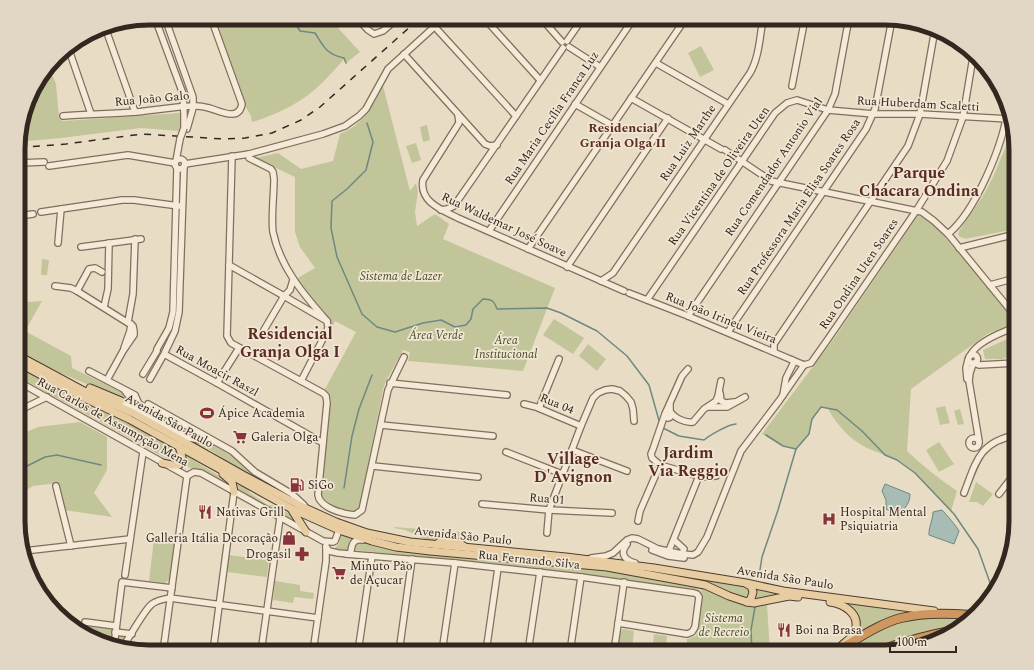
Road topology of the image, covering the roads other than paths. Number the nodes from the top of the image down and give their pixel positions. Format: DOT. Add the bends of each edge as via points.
graph roads {
  1 [pos="158,25"];
  2 [pos="167,25"];
  3 [pos="214,25"];
  4 [pos="363,25"];
  5 [pos="390,25"];
  6 [pos="490,25"];
  7 [pos="547,25"];
  8 [pos="578,25"];
  9 [pos="629,25"];
  10 [pos="681,25"];
  11 [pos="762,25"];
  12 [pos="804,25"];
  13 [pos="848,25"];
  14 [pos="891,25"];
  15 [pos="434,26"];
  16 [pos="107,33"];
  17 [pos="934,36"];
  18 [pos="565,44"];
  19 [pos="70,54"];
  20 [pos="404,54"];
  21 [pos="972,61"];
  22 [pos="656,63"];
  23 [pos="600,67"];
  24 [pos="540,80"];
  25 [pos="792,86"];
  26 [pos="631,98"];
  27 [pos="575,104"];
  28 [pos="728,104"];
  29 [pos="193,106"];
  30 [pos="184,107"];
  31 [pos="828,110"];
  32 [pos="135,112"];
  33 [pos="91,114"];
  34 [pos="458,114"];
  35 [pos="874,114"];
  36 [pos="920,114"];
  37 [pos="63,116"];
  38 [pos="516,116"];
  39 [pos="963,117"];
  40 [pos="668,118"];
  41 [pos="1005,119"];
  42 [pos="1006,124"];
  43 [pos="612,125"];
  44 [pos="470,128"];
  45 [pos="185,129"];
  46 [pos="455,131"];
  47 [pos="705,139"];
  48 [pos="485,144"];
  49 [pos="497,145"];
  50 [pos="249,154"];
  51 [pos="232,156"];
  52 [pos="487,158"];
  53 [pos="44,162"];
  54 [pos="742,162"];
  55 [pos="25,163"];
  56 [pos="180,164"];
  57 [pos="49,166"];
  58 [pos="779,182"];
  59 [pos="823,191"];
  60 [pos="870,202"];
  61 [pos="176,206"];
  62 [pos="183,206"];
  63 [pos="454,206"];
  64 [pos="61,209"];
  65 [pos="440,210"];
  66 [pos="916,211"];
  67 [pos="41,212"];
  68 [pos="33,214"];
  69 [pos="25,215"];
  70 [pos="458,218"];
  71 [pos="489,231"];
  72 [pos="948,234"];
  73 [pos="1009,236"];
  74 [pos="109,243"];
  75 [pos="58,244"];
  76 [pos="81,247"];
  77 [pos="959,248"];
  78 [pos="528,249"];
  79 [pos="567,267"];
  80 [pos="229,268"];
  81 [pos="102,272"];
  82 [pos="613,273"];
  83 [pos="293,280"];
  84 [pos="1009,280"];
  85 [pos="601,281"];
  86 [pos="610,285"];
  87 [pos="990,285"];
  88 [pos="55,286"];
  89 [pos="77,291"];
  90 [pos="626,292"];
  91 [pos="284,296"];
  92 [pos="647,300"];
  93 [pos="104,307"];
  94 [pos="1009,309"];
  95 [pos="688,316"];
  96 [pos="327,322"];
  97 [pos="130,323"];
  98 [pos="264,330"];
  99 [pos="1009,330"];
  100 [pos="728,332"];
  101 [pos="239,348"];
  102 [pos="157,350"];
  103 [pos="774,352"];
  104 [pos="164,353"];
  105 [pos="404,357"];
  106 [pos="25,359"];
  107 [pos="559,359"];
  108 [pos="792,360"];
  109 [pos="973,360"];
  110 [pos="36,364"];
  111 [pos="1009,364"];
  112 [pos="804,365"];
  113 [pos="25,366"];
  114 [pos="688,369"];
  115 [pos="89,371"];
  116 [pos="144,374"];
  117 [pos="150,379"];
  118 [pos="107,380"];
  119 [pos="301,381"];
  120 [pos="721,381"];
  121 [pos="217,383"];
  122 [pos="390,384"];
  123 [pos="25,385"];
  124 [pos="130,395"];
  125 [pos="507,395"];
  126 [pos="46,397"];
  127 [pos="745,397"];
  128 [pos="782,397"];
  129 [pos="121,401"];
  130 [pos="139,404"];
  131 [pos="148,404"];
  132 [pos="524,404"];
  133 [pos="718,404"];
  134 [pos="25,407"];
  135 [pos="540,408"];
  136 [pos="149,415"];
  137 [pos="668,415"];
  138 [pos="634,421"];
  139 [pos="381,425"];
  140 [pos="581,426"];
  141 [pos="205,436"];
  142 [pos="493,436"];
  143 [pos="1009,436"];
  144 [pos="977,437"];
  145 [pos="323,443"];
  146 [pos="179,446"];
  147 [pos="572,450"];
  148 [pos="232,451"];
  149 [pos="143,452"];
  150 [pos="506,452"];
  151 [pos="207,462"];
  152 [pos="162,463"];
  153 [pos="373,466"];
  154 [pos="660,466"];
  155 [pos="627,471"];
  156 [pos="562,474"];
  157 [pos="187,476"];
  158 [pos="699,476"];
  159 [pos="716,476"];
  160 [pos="478,477"];
  161 [pos="1009,481"];
  162 [pos="56,486"];
  163 [pos="234,492"];
  164 [pos="964,493"];
  165 [pos="999,494"];
  166 [pos="482,504"];
  167 [pos="292,509"];
  168 [pos="549,510"];
  169 [pos="612,513"];
  170 [pos="318,514"];
  171 [pos="280,518"];
  172 [pos="638,521"];
  173 [pos="336,522"];
  174 [pos="339,530"];
  175 [pos="306,532"];
  176 [pos="547,533"];
  177 [pos="130,539"];
  178 [pos="674,540"];
  179 [pos="335,541"];
  180 [pos="372,541"];
  181 [pos="71,546"];
  182 [pos="328,548"];
  183 [pos="650,550"];
  184 [pos="29,551"];
  185 [pos="669,552"];
  186 [pos="351,553"];
  187 [pos="372,556"];
  188 [pos="681,556"];
  189 [pos="581,558"];
  190 [pos="412,559"];
  191 [pos="326,562"];
  192 [pos="455,563"];
  193 [pos="498,568"];
  194 [pos="654,568"];
  195 [pos="540,572"];
  196 [pos="125,575"];
  197 [pos="581,577"];
  198 [pos="624,582"];
  199 [pos="746,583"];
  200 [pos="172,588"];
  201 [pos="170,598"];
  202 [pos="747,602"];
  203 [pos="220,605"];
  204 [pos="267,611"];
  205 [pos="944,613"];
  206 [pos="966,615"];
  207 [pos="318,618"];
  208 [pos="85,622"];
  209 [pos="618,623"];
  210 [pos="116,629"];
  211 [pos="937,633"];
  212 [pos="132,634"];
  213 [pos="115,640"];
  214 [pos="126,643"];
  215 [pos="164,645"];
  216 [pos="214,645"];
  217 [pos="262,645"];
  218 [pos="314,645"];
  219 [pos="359,645"];
  220 [pos="400,645"];
  221 [pos="443,645"];
  222 [pos="487,645"];
  223 [pos="529,645"];
  224 [pos="571,645"];
  225 [pos="615,645"];
  226 [pos="842,645"];
  227 [pos="847,645"];
  228 [pos="896,645"];
  1 -- 30 [label="street" via="183,94"];
  2 -- 29 [label="street" via="193,97"];
  3 -- 29 [label="street, Rua João Galo" via="242,104 240,110 234,114"];
  4 -- 5 [label="street" via="374,34"];
  6 -- 24 [label="street"];
  7 -- 18 [label="street"];
  8 -- 18 [label="street"];
  9 -- 23 [label="street, Rua Maria Cecília Franca Luz"];
  10 -- 22 [label="street"];
  11 -- 28 [label="street, Rua Luiz Marthe" via="753,68"];
  12 -- 25 [label="street"];
  13 -- 31 [label="street, Rua Comendador Antonio Vial" via="835,94"];
  14 -- 35 [label="street, Rua Professora Maria Elisa Soares Rosa"];
  15 -- 20 [label="street"];
  15 -- 38 [label="street"];
  16 -- 32 [label="street"];
  17 -- 36 [label="street"];
  18 -- 23 [label="street"];
  18 -- 24 [label="street"];
  19 -- 33 [label="street"];
  20 -- 34 [label="street"];
  20 -- 50 [label="street" via="388,69 366,108 345,126"];
  21 -- 39 [label="street, Rua Ondina Uten Soares"];
  22 -- 26 [label="street"];
  22 -- 28 [label="street"];
  23 -- 27 [label="street, Rua Maria Cecília Franca Luz"];
  24 -- 38 [label="street"];
  26 -- 40 [label="street"];
  26 -- 43 [label="street"];
  27 -- 43 [label="street"];
  27 -- 71 [label="street, Rua Maria Cecília Franca Luz"];
  28 -- 47 [label="street, Rua Luiz Marthe"];
  29 -- 30 [label="street, Rua João Galo"];
  29 -- 45 [label="street"];
  30 -- 32 [label="street, Rua João Galo"];
  30 -- 45 [label="street"];
  31 -- 35 [label="street, Rua Huberdam Scaletti"];
  31 -- 54 [label="street, Rua Vicentina de Oliveira Uten" via="797,100 787,103 775,113"];
  31 -- 58 [label="street, Rua Comendador Antonio Vial"];
  32 -- 33 [label="street, Rua João Galo"];
  33 -- 37 [label="street, Rua João Galo"];
  34 -- 44 [label="street"];
  34 -- 46 [label="street, Rua Waldemar José Soave" via="459,123"];
  35 -- 36 [label="street, Rua Huberdam Scaletti"];
  35 -- 59 [label="street, Rua Professora Maria Elisa Soares Rosa"];
  36 -- 39 [label="street, Rua Huberdam Scaletti"];
  36 -- 60 [label="street" via="908,146"];
  38 -- 49 [label="street"];
  39 -- 41 [label="street, Rua Huberdam Scaletti"];
  39 -- 66 [label="street, Rua Ondina Uten Soares" via="947,161"];
  40 -- 47 [label="street"];
  40 -- 79 [label="street"];
  42 -- 72 [label="street" via="978,194 956,227"];
  43 -- 78 [label="street"];
  44 -- 46 [label="street" via="464,126"];
  44 -- 48 [label="street"];
  45 -- 56 [label="street, bridge"];
  46 -- 65 [label="street, Rua Waldemar José Soave" via="422,183 426,199"];
  47 -- 54 [label="street"];
  47 -- 82 [label="street, Rua Luiz Marthe"];
  48 -- 49 [label="street"];
  48 -- 52 [label="street" via="488,150"];
  49 -- 52 [label="street"];
  50 -- 51 [label="street"];
  50 -- 83 [label="street" via="249,158 273,172 273,230 282,259"];
  51 -- 56 [label="street"];
  51 -- 80 [label="street"];
  52 -- 63 [label="street"];
  53 -- 55 [label="street"];
  54 -- 58 [label="street" via="772,181"];
  54 -- 92 [label="street, Rua Vicentina de Oliveira Uten"];
  56 -- 57 [label="street" via="128,155"];
  56 -- 61 [label="street"];
  56 -- 62 [label="street"];
  58 -- 59 [label="street"];
  58 -- 95 [label="street, Rua Comendador Antonio Vial"];
  59 -- 60 [label="street"];
  59 -- 100 [label="street, Rua Professora Maria Elisa Soares Rosa"];
  60 -- 66 [label="street"];
  60 -- 103 [label="street" via="774,344"];
  61 -- 62 [label="street"];
  61 -- 64 [label="street" via="122,200"];
  61 -- 102 [label="street" via="173,312 169,328"];
  62 -- 104 [label="street" via="179,312 175,331"];
  63 -- 65 [label="street"];
  63 -- 70 [label="street"];
  64 -- 67 [label="street"];
  64 -- 75 [label="street"];
  65 -- 70 [label="street, Rua Waldemar José Soave"];
  66 -- 72 [label="street" via="929,216"];
  66 -- 112 [label="street, Rua Ondina Uten Soares" via="811,363"];
  68 -- 69 [label="street"];
  70 -- 71 [label="street, Rua Waldemar José Soave"];
  71 -- 78 [label="street, Rua Waldemar José Soave"];
  72 -- 77 [label="street"];
  73 -- 77 [label="street"];
  74 -- 76 [label="street"];
  74 -- 93 [label="street" via="108,289"];
  74 -- 97 [label="street" via="138,239"];
  77 -- 87 [label="street"];
  78 -- 79 [label="street, Rua Waldemar José Soave"];
  79 -- 85 [label="street, Rua Waldemar José Soave"];
  80 -- 91 [label="street" via="242,272"];
  80 -- 101 [label="street" via="227,336 231,343"];
  81 -- 89 [label="street" via="95,268 89,269"];
  82 -- 85 [label="street"];
  82 -- 86 [label="street"];
  83 -- 91 [label="street" via="290,290"];
  83 -- 96 [label="street"];
  84 -- 87 [label="street"];
  85 -- 86 [label="street, Rua Waldemar José Soave"];
  86 -- 90 [label="street, Rua Waldemar José Soave"];
  87 -- 94 [label="street"];
  88 -- 89 [label="street"];
  89 -- 93 [label="street"];
  90 -- 92 [label="street, Rua João Irineu Vieira"];
  91 -- 96 [label="street"];
  91 -- 98 [label="street"];
  92 -- 95 [label="street, Rua João Irineu Vieira"];
  93 -- 97 [label="street"];
  95 -- 100 [label="street, Rua João Irineu Vieira"];
  96 -- 119 [label="street" via="327,331"];
  97 -- 118 [label="street" via="134,328 134,335"];
  99 -- 109 [label="street" via="976,347"];
  100 -- 103 [label="street, Rua João Irineu Vieira"];
  101 -- 119 [label="street"];
  101 -- 121 [label="street"];
  102 -- 104 [label="street, Rua Moacir Raszl" via="159,355"];
  102 -- 116 [label="street"];
  103 -- 108 [label="street, Rua João Irineu Vieira"];
  104 -- 117 [label="street"];
  104 -- 121 [label="street, Rua Moacir Raszl"];
  105 -- 122 [label="street"];
  106 -- 110 [label="main road, Avenida São Paulo"];
  107 -- 135 [label="street"];
  108 -- 112 [label="street, Rua João Irineu Vieira"];
  108 -- 128 [label="street" via="794,362 786,378"];
  109 -- 111 [label="street" via="979,365"];
  109 -- 144 [label="street" via="966,374"];
  110 -- 129 [label="main road"];
  110 -- 170 [label="main road, Avenida São Paulo" via="84,391 133,413"];
  112 -- 128 [label="street, Rua Ondina Uten Soares"];
  113 -- 146 [label="main road, Avenida São Paulo"];
  114 -- 137 [label="street" via="682,376"];
  115 -- 118 [label="street"];
  118 -- 124 [label="street"];
  119 -- 145 [label="street" via="323,393 327,400"];
  120 -- 133 [label="street"];
  121 -- 145 [label="street, Rua Moacir Raszl"];
  122 -- 125 [label="street"];
  122 -- 139 [label="street"];
  123 -- 126 [label="street, Rua Carlos de Assumpção Mena"];
  124 -- 129 [label="street" via="127,400"];
  124 -- 130 [label="street" via="133,401"];
  126 -- 134 [label="street"];
  126 -- 149 [label="street, Rua Carlos de Assumpção Mena"];
  127 -- 133 [label="street" via="739,401"];
  128 -- 188 [label="street, Rua Ondina Uten Soares" via="741,451 701,548 696,554"];
  129 -- 136 [label="street"];
  130 -- 136 [label="street" via="141,410"];
  130 -- 141 [label="street" via="194,433"];
  131 -- 141 [label="street"];
  132 -- 135 [label="street, Rua 04"];
  133 -- 137 [label="street" via="706,408 693,422"];
  135 -- 140 [label="street, Rua 04"];
  136 -- 148 [label="street" via="189,438 211,442"];
  137 -- 154 [label="street" via="651,454"];
  138 -- 140 [label="street" via="629,398 620,391 609,389 593,398"];
  139 -- 142 [label="street"];
  139 -- 153 [label="street"];
  140 -- 147 [label="street"];
  141 -- 148 [label="street"];
  143 -- 164 [label="street" via="986,448 978,458"];
  145 -- 153 [label="street" via="318,495 324,506 349,515 360,512 364,506"];
  146 -- 151 [label="main road, Avenida São Paulo"];
  146 -- 152 [label="main road" via="182,457 179,464"];
  147 -- 155 [label="street"];
  147 -- 156 [label="street"];
  148 -- 170 [label="street" via="255,472 292,494"];
  149 -- 152 [label="street, Rua Carlos de Assumpção Mena"];
  149 -- 177 [label="street"];
  150 -- 156 [label="street"];
  151 -- 163 [label="main road" via="228,478"];
  151 -- 167 [label="main road, Avenida São Paulo"];
  152 -- 157 [label="street, Rua Carlos de Assumpção Mena"];
  153 -- 160 [label="street"];
  154 -- 158 [label="street"];
  154 -- 172 [label="street"];
  156 -- 168 [label="street"];
  157 -- 163 [label="street, Rua Carlos de Assumpção Mena" via="194,472 201,473"];
  157 -- 200 [label="street"];
  158 -- 159 [label="street"];
  158 -- 178 [label="street"];
  161 -- 165 [label="street"];
  162 -- 181 [label="street"];
  163 -- 171 [label="street, Rua Carlos de Assumpção Mena"];
  163 -- 203 [label="street"];
  166 -- 168 [label="street, Rua 01"];
  167 -- 174 [label="main road, Avenida São Paulo"];
  167 -- 175 [label="main road"];
  168 -- 169 [label="street, Rua 01"];
  168 -- 176 [label="street"];
  170 -- 173 [label="main road, Avenida São Paulo"];
  171 -- 175 [label="street, Rua Carlos de Assumpção Mena"];
  171 -- 204 [label="street"];
  173 -- 174 [label="main road"];
  173 -- 189 [label="main road, Avenida São Paulo" via="410,542"];
  174 -- 179 [label="street"];
  174 -- 180 [label="main road, Avenida São Paulo"];
  175 -- 182 [label="street, Rua Carlos de Assumpção Mena"];
  177 -- 181 [label="street"];
  177 -- 196 [label="street"];
  178 -- 185 [label="street"];
  178 -- 188 [label="street" via="683,548"];
  179 -- 182 [label="street"];
  179 -- 182 [label="street" via="335,546"];
  180 -- 186 [label="street" via="356,540"];
  180 -- 202 [label="main road, Avenida São Paulo" via="430,551 614,568 705,584"];
  181 -- 184 [label="street"];
  182 -- 186 [label="street, Rua Fernando Silva"];
  182 -- 191 [label="street"];
  182 -- 191 [label="street" via="330,555"];
  183 -- 185 [label="street"];
  183 -- 188 [label="street" via="668,556"];
  183 -- 194 [label="street" via="633,541 625,545 622,553 630,562"];
  185 -- 188 [label="street"];
  185 -- 189 [label="street" via="632,538 610,555"];
  186 -- 187 [label="street, Rua Fernando Silva"];
  187 -- 190 [label="street, Rua Fernando Silva"];
  187 -- 219 [label="street"];
  189 -- 194 [label="main road, Avenida São Paulo"];
  190 -- 192 [label="street, Rua Fernando Silva"];
  190 -- 220 [label="street"];
  191 -- 207 [label="street"];
  192 -- 193 [label="street, Rua Fernando Silva"];
  192 -- 221 [label="street"];
  193 -- 195 [label="street, Rua Fernando Silva"];
  193 -- 222 [label="street"];
  194 -- 199 [label="main road, Avenida São Paulo"];
  195 -- 197 [label="street, Rua Fernando Silva"];
  195 -- 223 [label="street"];
  197 -- 198 [label="street, Rua Fernando Silva"];
  197 -- 224 [label="street"];
  198 -- 209 [label="street"];
  198 -- 209 [label="street, Rua Fernando Silva" via="697,594 699,597 695,627 687,634"];
  199 -- 202 [label="main road" via="751,586 753,592"];
  199 -- 205 [label="main road, Avenida São Paulo" via="783,591"];
  200 -- 201 [label="street"];
  200 -- 210 [label="street" via="122,582"];
  201 -- 203 [label="street"];
  201 -- 212 [label="street" via="152,603"];
  201 -- 215 [label="street"];
  202 -- 226 [label="main road, Avenida São Paulo" via="792,596 837,603 845,607 856,621 855,631"];
  203 -- 204 [label="street"];
  203 -- 216 [label="street"];
  204 -- 207 [label="street"];
  204 -- 217 [label="street"];
  205 -- 206 [label="highway"];
  205 -- 227 [label="highway" via="900,618"];
  207 -- 218 [label="street"];
  208 -- 210 [label="street"];
  209 -- 225 [label="street"];
  210 -- 212 [label="street"];
  210 -- 213 [label="street"];
  211 -- 228 [label="highway"];
  212 -- 214 [label="street"];
}
